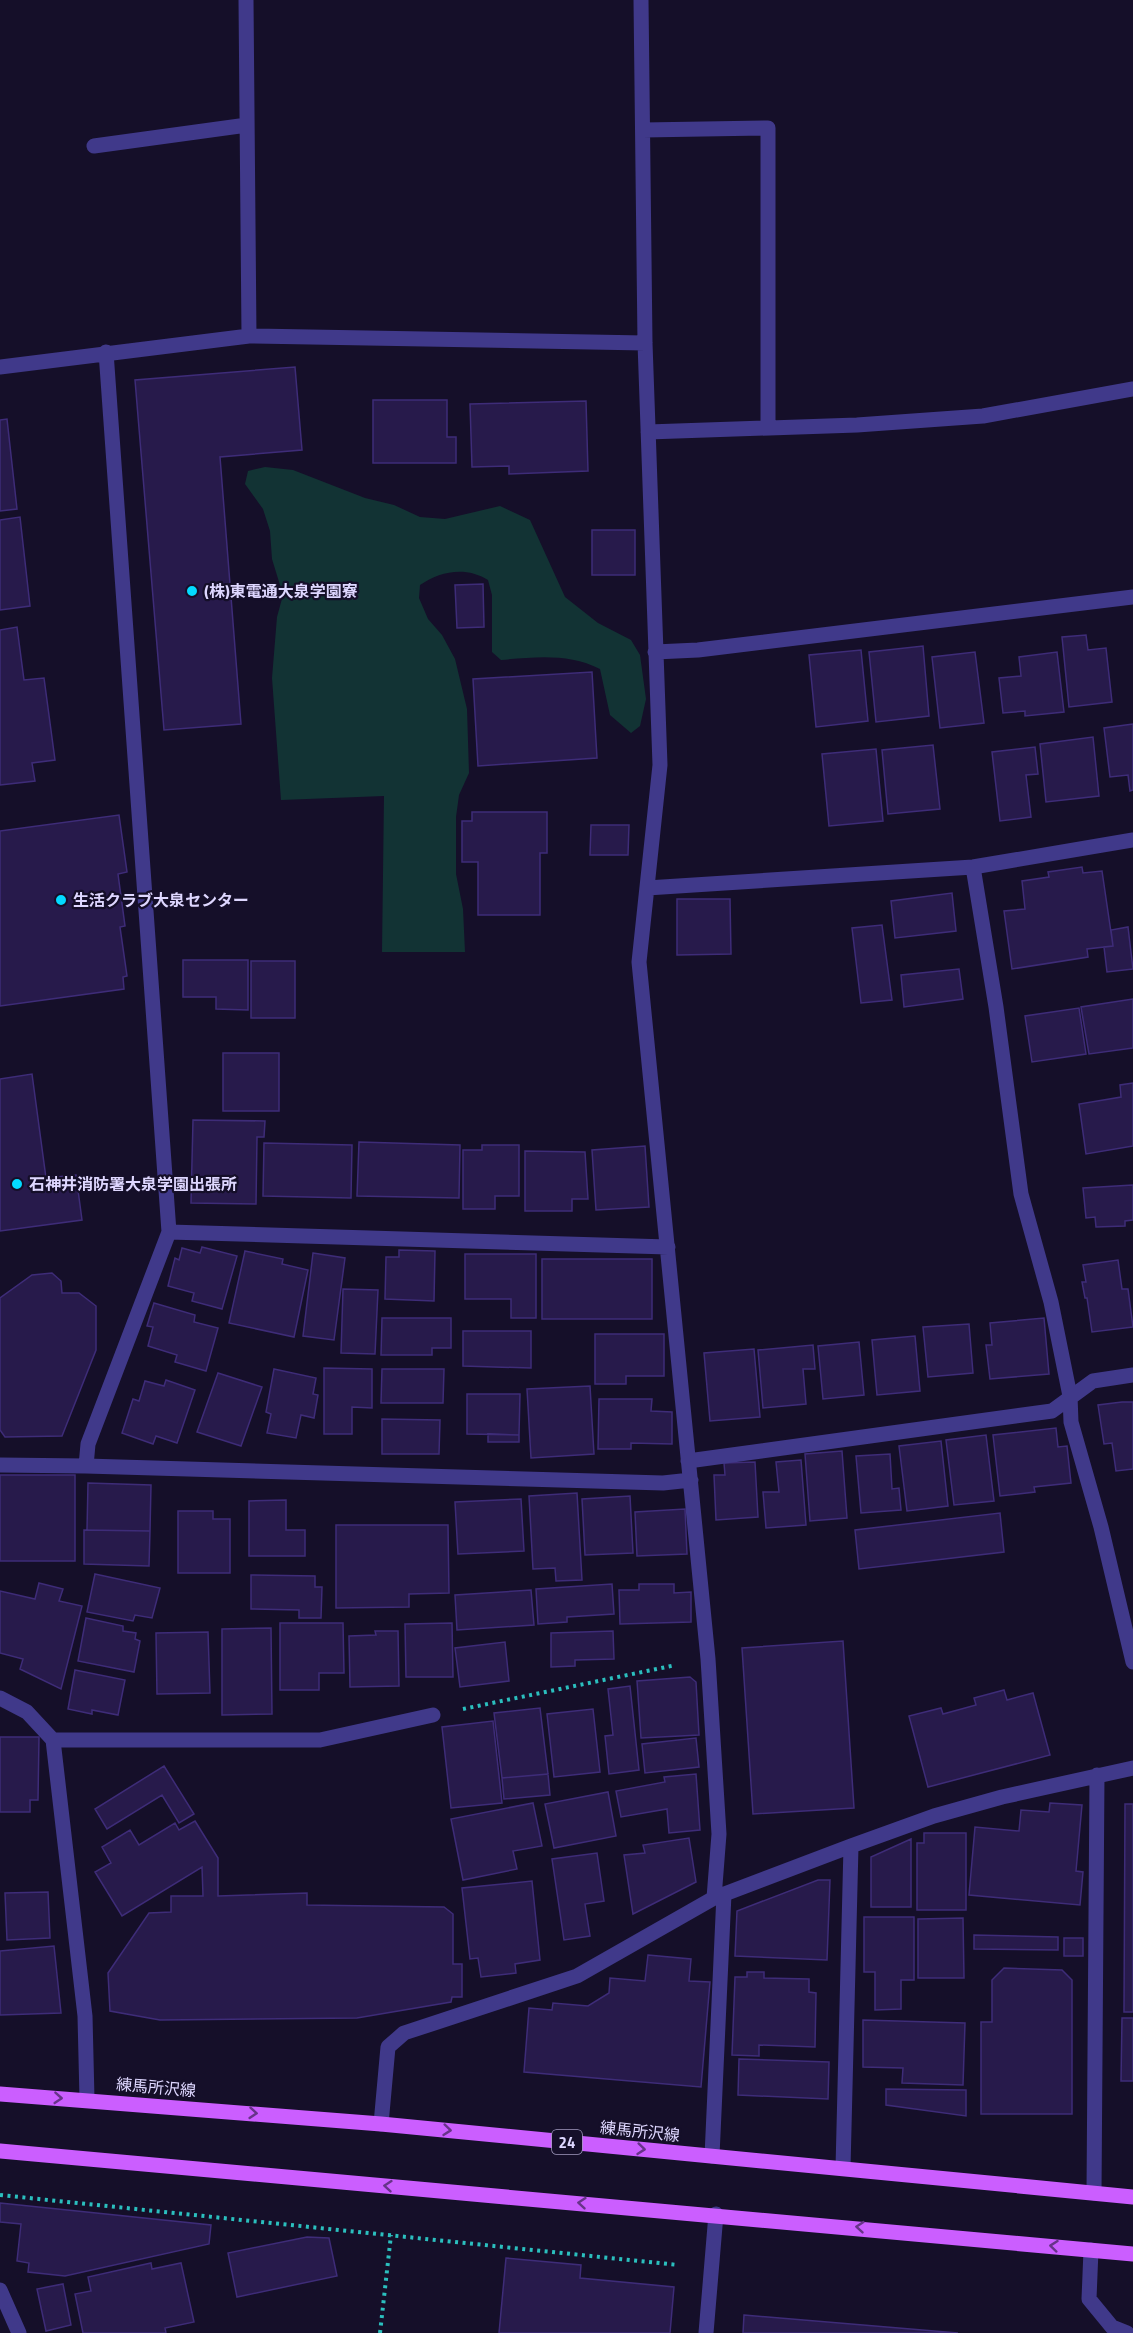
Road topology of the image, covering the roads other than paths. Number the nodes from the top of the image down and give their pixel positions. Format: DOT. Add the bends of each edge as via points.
graph roads {
  1 [pos="246,0"];
  2 [pos="640,0"];
  3 [pos="247,125"];
  4 [pos="643,130"];
  5 [pos="94,146"];
  6 [pos="249,336"];
  7 [pos="645,343"];
  8 [pos="106,352"];
  9 [pos="0,367"];
  10 [pos="1133,389"];
  11 [pos="768,428"];
  12 [pos="648,432"];
  13 [pos="1133,597"];
  14 [pos="655,652"];
  15 [pos="1133,840"];
  16 [pos="973,867"];
  17 [pos="647,888"];
  18 [pos="169,1232"];
  19 [pos="668,1247"];
  20 [pos="1133,1375"];
  21 [pos="1070,1396"];
  22 [pos="688,1461"];
  23 [pos="0,1465"];
  24 [pos="86,1466"];
  25 [pos="691,1480"];
  26 [pos="1126,1596"];
  27 [pos="1133,1662"];
  28 [pos="0,1698"];
  29 [pos="433,1715"];
  30 [pos="53,1740"];
  31 [pos="1133,1768"];
  32 [pos="1097,1775"];
  33 [pos="851,1846"];
  34 [pos="719,1896"];
  35 [pos="0,2094"];
  36 [pos="87,2099"];
  37 [pos="381,2124"];
  38 [pos="0,2151"];
  39 [pos="712,2156"];
  40 [pos="843,2168"];
  41 [pos="1094,2193"];
  42 [pos="1133,2197"];
  43 [pos="716,2214"];
  44 [pos="1090,2250"];
  45 [pos="1133,2254"];
  46 [pos="0,2290"];
  47 [pos="19,2333"];
  48 [pos="706,2333"];
  49 [pos="1127,2333"];
  1 -- 3 [label="street"];
  2 -- 4 [label="street"];
  3 -- 5 [label="street"];
  3 -- 6 [label="street"];
  4 -- 7 [label="street"];
  4 -- 11 [label="street" via="768,128"];
  6 -- 7 [label="street"];
  6 -- 8 [label="street"];
  7 -- 12 [label="street"];
  8 -- 9 [label="street"];
  8 -- 18 [label="street"];
  10 -- 11 [label="street" via="982,416"];
  11 -- 12 [label="street"];
  12 -- 14 [label="street"];
  13 -- 14 [label="street"];
  14 -- 17 [label="street" via="660,765"];
  15 -- 16 [label="street"];
  16 -- 17 [label="street"];
  16 -- 21 [label="street" via="1021,1194 1051,1302"];
  17 -- 19 [label="street" via="639,962"];
  18 -- 19 [label="street"];
  18 -- 24 [label="street" via="88,1444"];
  19 -- 22 [label="street"];
  20 -- 21 [label="street" via="1093,1381"];
  21 -- 22 [label="street" via="1052,1411"];
  21 -- 26 [label="street" via="1071,1422"];
  22 -- 25 [label="street"];
  23 -- 24 [label="street"];
  24 -- 25 [label="street" via="663,1484"];
  25 -- 34 [label="street" via="708,1659"];
  26 -- 27 [label="street"];
  28 -- 30 [label="street" via="27,1712"];
  29 -- 30 [label="street" via="320,1740"];
  30 -- 36 [label="street" via="85,2016"];
  31 -- 32 [label="street"];
  32 -- 33 [label="street" via="934,1816"];
  32 -- 41 [label="street"];
  33 -- 34 [label="street"];
  33 -- 40 [label="street"];
  34 -- 37 [label="street" via="577,1976 404,2033 388,2047"];
  34 -- 39 [label="street"];
  35 -- 36 [label="main road, 練馬所沢線 / 24, one-way"];
  36 -- 37 [label="main road, 練馬所沢線 / 24, one-way"];
  37 -- 39 [label="main road, 練馬所沢線 / 24, one-way"];
  43 -- 38 [label="main road, one-way"];
  39 -- 40 [label="main road, 練馬所沢線 / 24"];
  40 -- 41 [label="main road, 練馬所沢線 / 24"];
  41 -- 42 [label="main road, 練馬所沢線 / 24"];
  44 -- 43 [label="main road, one-way"];
  43 -- 48 [label="street"];
  44 -- 45 [label="main road"];
  44 -- 49 [label="street" via="1089,2299 1112,2326"];
  46 -- 47 [label="street"];
}
